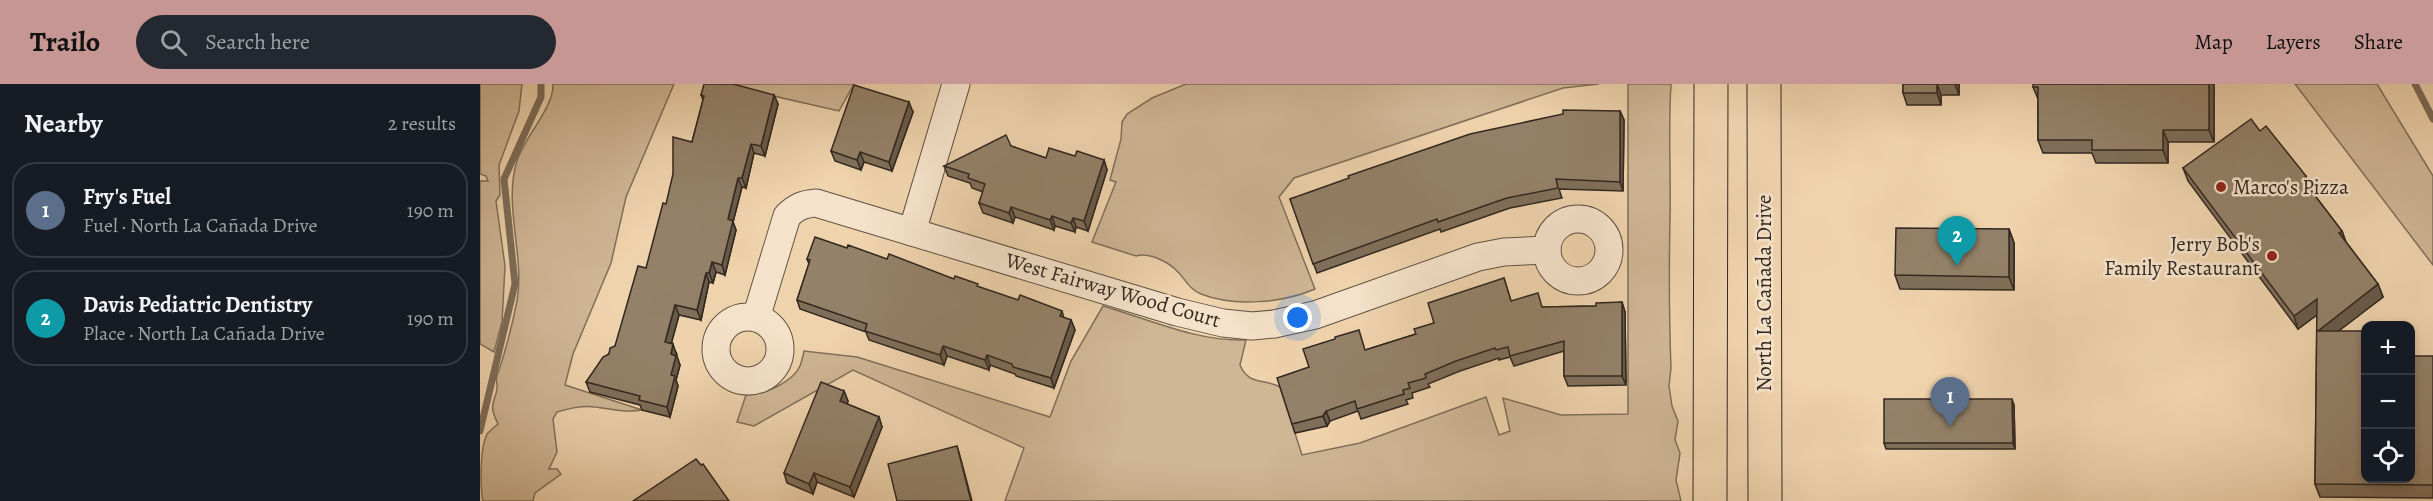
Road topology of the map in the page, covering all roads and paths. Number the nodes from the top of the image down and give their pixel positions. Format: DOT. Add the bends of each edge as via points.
graph roads {
  1 [pos="956,84"];
  2 [pos="1711,84"];
  3 [pos="1764,84"];
  4 [pos="912,232"];
  5 [pos="1547,250"];
  6 [pos="756,318"];
  7 [pos="1710,501"];
  8 [pos="1765,501"];
  1 -- 4 [label="street"];
  2 -- 7 [label="main road"];
  3 -- 8 [label="main road, North La Cañada Drive"];
  4 -- 5 [label="street, West Fairway Wood Court" via="1177,312 1252,326 1315,315 1478,257"];
  4 -- 6 [label="street, West Fairway Wood Court" via="816,203 794,209 783,227"];
}
